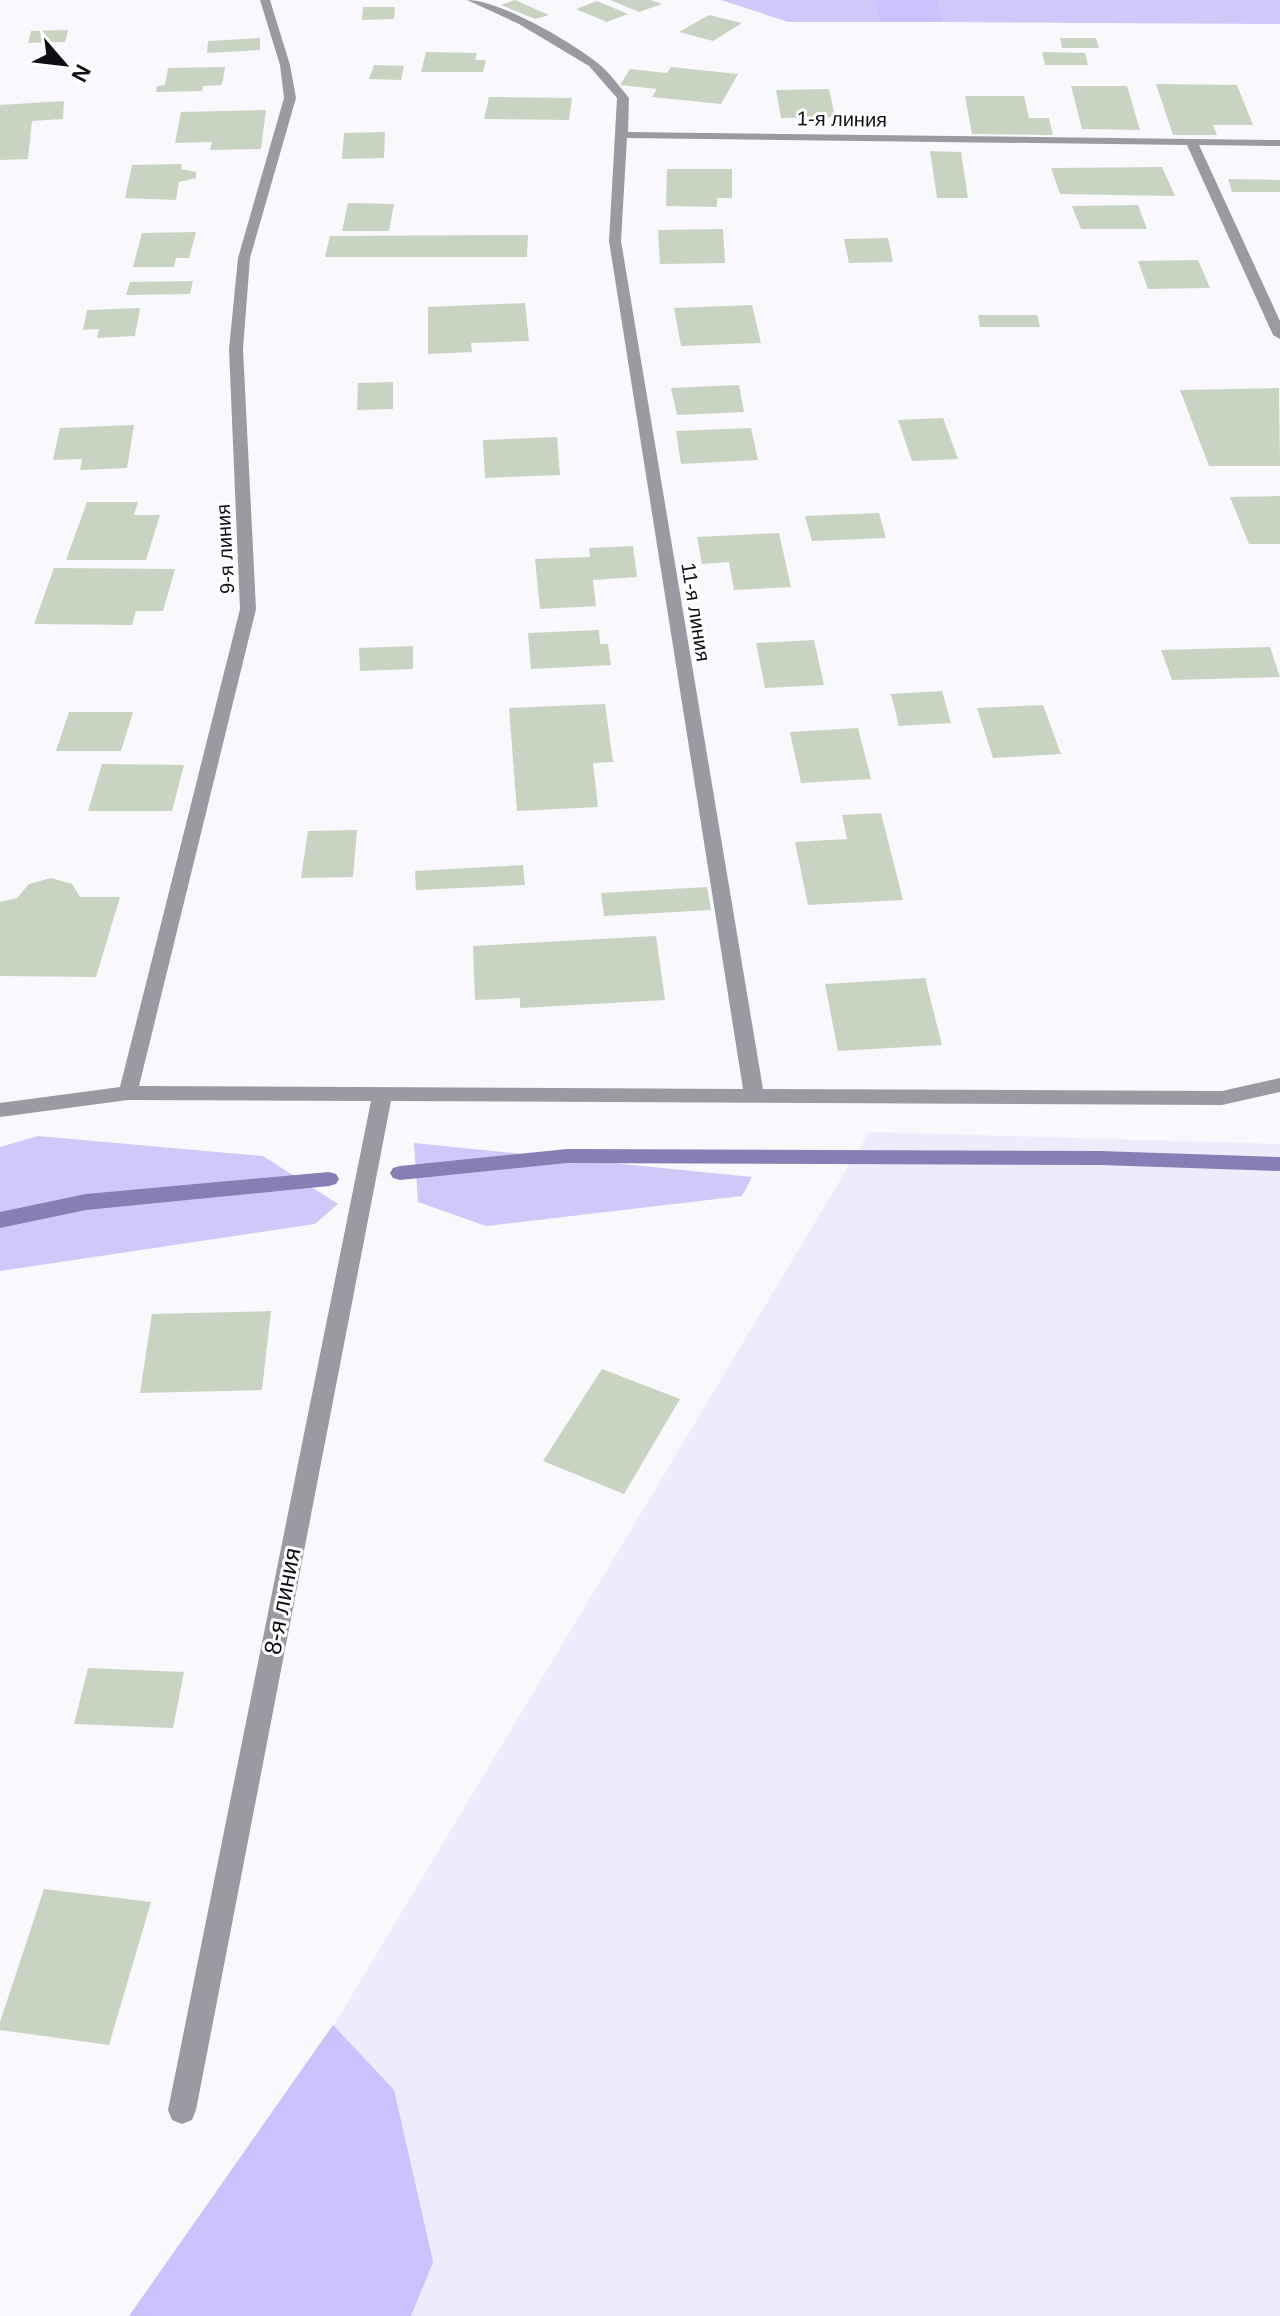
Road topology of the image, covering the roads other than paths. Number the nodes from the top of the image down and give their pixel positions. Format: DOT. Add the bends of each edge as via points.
graph roads {
  1 [pos="265,0"];
  2 [pos="472,0"];
  3 [pos="622,135"];
  4 [pos="1191,141"];
  5 [pos="1280,143"];
  6 [pos="1280,335"];
  7 [pos="1280,1085"];
  8 [pos="383,1092"];
  9 [pos="128,1093"];
  10 [pos="754,1095"];
  11 [pos="0,1110"];
  12 [pos="182,2110"];
  1 -- 9 [label="street, 9-я линия" via="290,98 244,258 236,349 248,609"];
  2 -- 3 [label="street" via="523,22 593,64 623,98"];
  3 -- 4 [label="street, 1-я линия"];
  3 -- 10 [label="street, 11-я линия" via="615,241"];
  4 -- 5 [label="street, 1-я линия"];
  4 -- 6 [label="street"];
  7 -- 10 [label="street" via="1222,1098"];
  8 -- 9 [label="street"];
  8 -- 10 [label="street"];
  8 -- 12 [label="street, 8-я линия"];
  9 -- 11 [label="street"];
}
